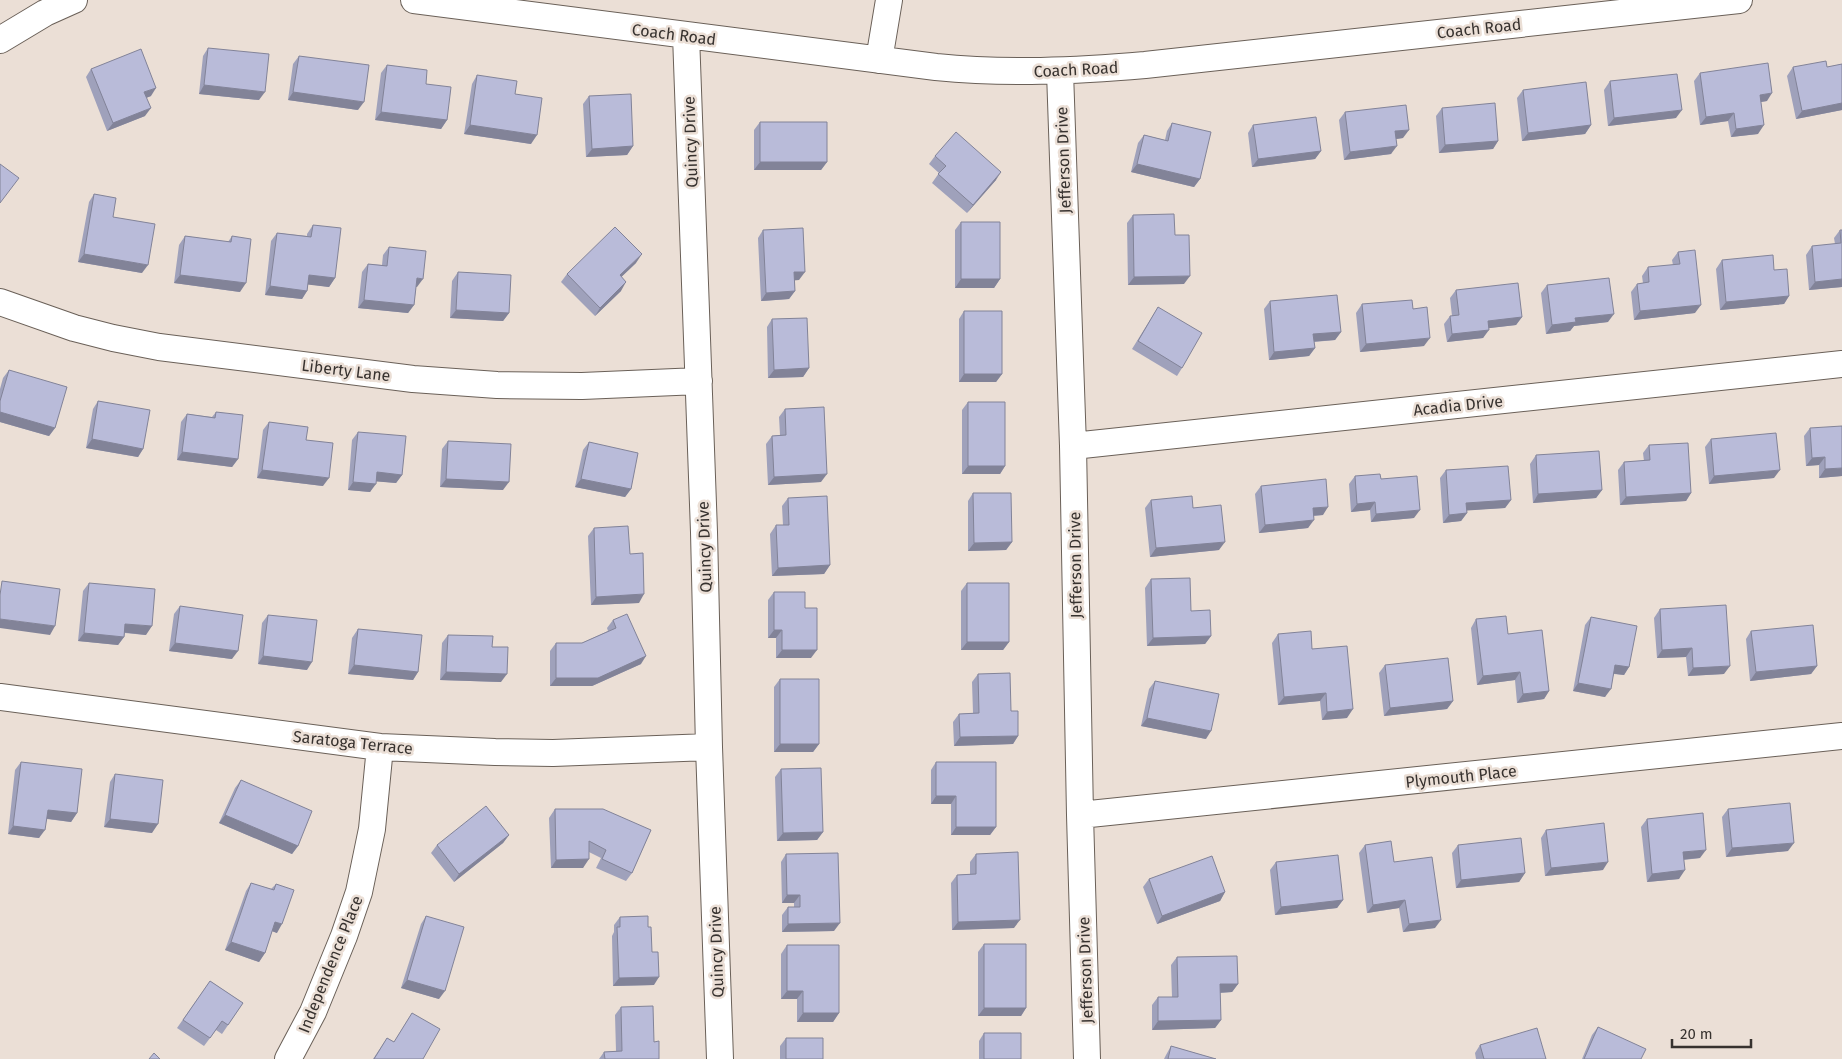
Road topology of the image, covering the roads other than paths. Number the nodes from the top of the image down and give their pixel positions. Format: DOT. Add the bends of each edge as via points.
graph roads {
  1 [pos="74,0"];
  2 [pos="414,0"];
  3 [pos="889,0"];
  4 [pos="1739,0"];
  5 [pos="509,6"];
  6 [pos="686,35"];
  7 [pos="0,40"];
  8 [pos="879,60"];
  9 [pos="1060,72"];
  10 [pos="0,302"];
  11 [pos="1842,364"];
  12 [pos="699,381"];
  13 [pos="1073,446"];
  14 [pos="0,697"];
  15 [pos="1842,736"];
  16 [pos="380,746"];
  17 [pos="709,747"];
  18 [pos="1080,815"];
  19 [pos="288,1059"];
  20 [pos="720,1059"];
  21 [pos="1087,1059"];
  1 -- 7 [label="street"];
  2 -- 5 [label="street, Coach Road"];
  3 -- 8 [label="street"];
  4 -- 9 [label="street, Coach Road"];
  5 -- 6 [label="street, Coach Road"];
  6 -- 8 [label="street, Coach Road"];
  6 -- 12 [label="street, Quincy Drive"];
  8 -- 9 [label="street, Coach Road" via="968,70"];
  9 -- 13 [label="street, Jefferson Drive"];
  10 -- 12 [label="street, Liberty Lane" via="74,328 159,347 413,379 497,385 582,386"];
  11 -- 13 [label="street, Acadia Drive"];
  12 -- 17 [label="street, Quincy Drive"];
  13 -- 18 [label="street, Jefferson Drive"];
  14 -- 16 [label="street, Saratoga Terrace"];
  15 -- 18 [label="street, Plymouth Place"];
  16 -- 17 [label="street, Saratoga Terrace" via="544,753"];
  16 -- 19 [label="street, Independence Place" via="372,829 359,892 314,1012"];
  17 -- 20 [label="street, Quincy Drive"];
  18 -- 21 [label="street, Jefferson Drive"];
}
